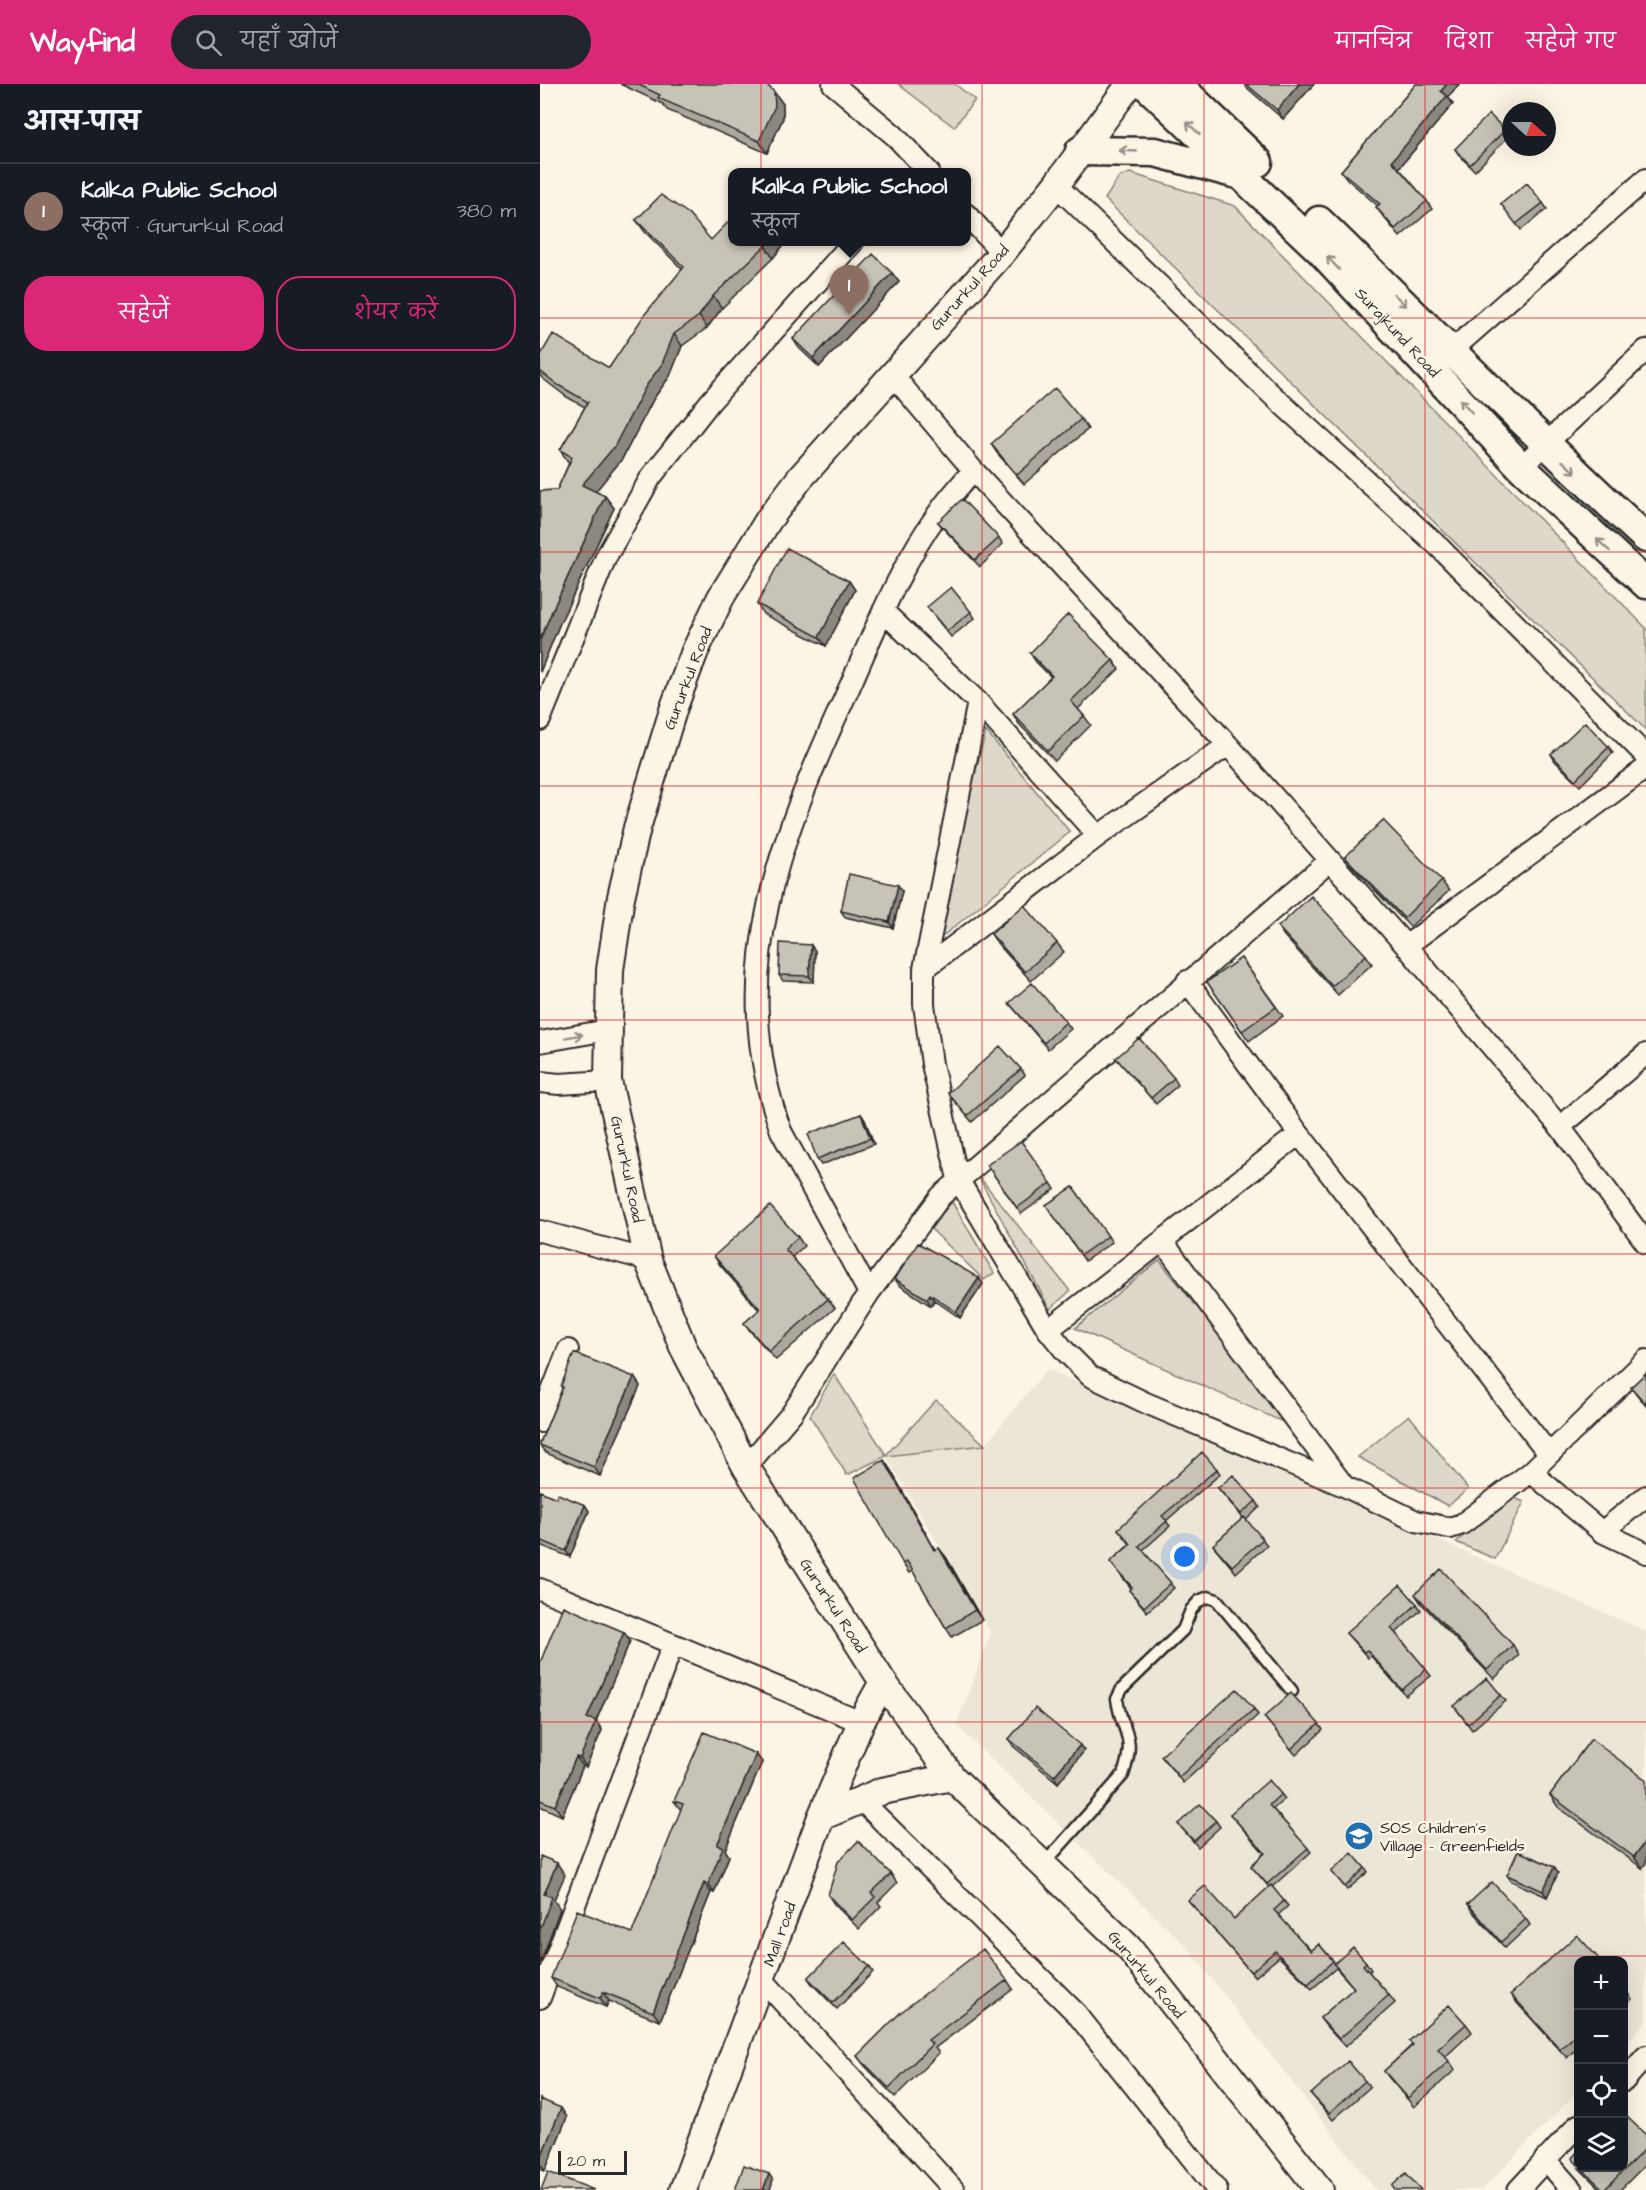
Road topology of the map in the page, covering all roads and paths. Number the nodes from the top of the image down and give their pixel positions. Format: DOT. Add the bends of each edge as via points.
graph roads {
  1 [pos="833,84"];
  2 [pos="1130,84"];
  3 [pos="1145,84"];
  4 [pos="1178,84"];
  5 [pos="1080,151"];
  6 [pos="925,168"];
  7 [pos="1246,177"];
  8 [pos="1646,179"];
  9 [pos="1056,185"];
  10 [pos="971,219"];
  11 [pos="849,246"];
  12 [pos="1002,253"];
  13 [pos="1646,350"];
  14 [pos="1442,359"];
  15 [pos="892,374"];
  16 [pos="1544,444"];
  17 [pos="1521,467"];
  18 [pos="973,470"];
  19 [pos="1646,538"];
  20 [pos="1646,584"];
  21 [pos="884,611"];
  22 [pos="978,702"];
  23 [pos="540,720"];
  24 [pos="1228,745"];
  25 [pos="1646,756"];
  26 [pos="1646,768"];
  27 [pos="1098,836"];
  28 [pos="1329,861"];
  29 [pos="1406,946"];
  30 [pos="924,969"];
  31 [pos="1187,981"];
  32 [pos="608,1030"];
  33 [pos="540,1042"];
  34 [pos="1646,1054"];
  35 [pos="608,1081"];
  36 [pos="540,1082"];
  37 [pos="1560,1127"];
  38 [pos="1299,1134"];
  39 [pos="958,1179"];
  40 [pos="540,1231"];
  41 [pos="1163,1242"];
  42 [pos="1646,1243"];
  43 [pos="648,1260"];
  44 [pos="869,1293"];
  45 [pos="1048,1330"];
  46 [pos="568,1350"];
  47 [pos="1646,1359"];
  48 [pos="540,1422"];
  49 [pos="1549,1454"];
  50 [pos="746,1467"];
  51 [pos="1531,1472"];
  52 [pos="1344,1486"];
  53 [pos="1646,1496"];
  54 [pos="1602,1532"];
  55 [pos="1646,1553"];
  56 [pos="540,1589"];
  57 [pos="673,1644"];
  58 [pos="883,1682"];
  59 [pos="1292,1691"];
  60 [pos="861,1722"];
  61 [pos="952,1777"];
  62 [pos="861,1800"];
  63 [pos="821,1817"];
  64 [pos="1042,1865"];
  65 [pos="762,1979"];
  66 [pos="540,1998"];
  67 [pos="1644,2065"];
  68 [pos="1628,2076"];
  69 [pos="1574,2129"];
  70 [pos="1545,2159"];
  71 [pos="683,2190"];
  72 [pos="954,2190"];
  73 [pos="1217,2190"];
  74 [pos="1320,2190"];
  75 [pos="1518,2190"];
  76 [pos="1572,2190"];
  1 -- 6 [label="street" via="894,135"];
  2 -- 5 [label="street, Gururkul Road"];
  7 -- 3 [label="main road, Surajkund Road, one-way"];
  4 -- 14 [label="main road, Surajkund Road, one-way"];
  7 -- 5 [label="main road, one-way" via="1155,152"];
  5 -- 9 [label="street, Gururkul Road"];
  14 -- 7 [label="main road, Surajkund Road, one-way"];
  8 -- 14 [label="street"];
  9 -- 12 [label="street, Gururkul Road"];
  9 -- 25 [label="street" via="1271,394 1439,547"];
  10 -- 12 [label="street"];
  11 -- 23 [label="street" via="710,402 651,477 606,557"];
  12 -- 15 [label="street, Gururkul Road"];
  13 -- 16 [label="street"];
  14 -- 16 [label="main road, Surajkund Road"];
  17 -- 14 [label="main road, Surajkund Road, one-way"];
  15 -- 18 [label="street"];
  15 -- 32 [label="street, Gururkul Road" via="769,519 721,597 694,651 640,817 623,886 610,970"];
  16 -- 17 [label="street"];
  16 -- 19 [label="main road, Surajkund Road, one-way"];
  20 -- 17 [label="main road, Surajkund Road, one-way"];
  18 -- 21 [label="street" via="922,538"];
  18 -- 24 [label="street"];
  21 -- 22 [label="street"];
  21 -- 44 [label="street" via="790,822 765,916 757,979 764,1071 781,1131"];
  22 -- 27 [label="street"];
  22 -- 30 [label="street"];
  24 -- 27 [label="street"];
  24 -- 28 [label="street"];
  26 -- 29 [label="street"];
  27 -- 30 [label="street"];
  28 -- 29 [label="street"];
  28 -- 31 [label="street"];
  29 -- 37 [label="street"];
  30 -- 39 [label="street" via="932,1064"];
  31 -- 38 [label="street"];
  31 -- 39 [label="street"];
  33 -- 32 [label="street, one-way"];
  32 -- 35 [label="street, Gururkul Road"];
  34 -- 37 [label="street"];
  35 -- 36 [label="street"];
  35 -- 43 [label="street, Gururkul Road"];
  37 -- 42 [label="street"];
  38 -- 41 [label="street"];
  38 -- 49 [label="street"];
  39 -- 44 [label="street" via="925,1215"];
  39 -- 45 [label="street"];
  40 -- 43 [label="street"];
  41 -- 45 [label="street"];
  41 -- 52 [label="street"];
  43 -- 50 [label="street, Gururkul Road" via="684,1347"];
  44 -- 50 [label="street" via="792,1413"];
  45 -- 52 [label="street" via="1090,1376 1112,1388"];
  46 -- 48 [label="street"];
  47 -- 49 [label="street"];
  49 -- 51 [label="street"];
  50 -- 58 [label="street, Gururkul Road"];
  51 -- 52 [label="street" via="1462,1524 1450,1528 1416,1521"];
  51 -- 54 [label="street"];
  53 -- 54 [label="street"];
  54 -- 55 [label="street"];
  56 -- 57 [label="street"];
  57 -- 60 [label="street"];
  57 -- 66 [label="street"];
  58 -- 60 [label="street, Mall road"];
  58 -- 61 [label="street, Gururkul Road"];
  59 -- 64 [label="lane" via="1216,1600 1208,1597 1199,1601 1183,1630 1122,1689 1117,1699 1130,1738 1123,1775"];
  60 -- 63 [label="street, Mall road"];
  61 -- 62 [label="street" via="882,1791"];
  61 -- 64 [label="street, Gururkul Road"];
  62 -- 63 [label="street"];
  62 -- 73 [label="street" via="1076,2013"];
  63 -- 65 [label="street, Mall road"];
  64 -- 74 [label="street, Gururkul Road" via="1128,1947"];
  65 -- 71 [label="street, Mall road"];
  65 -- 72 [label="street"];
  67 -- 68 [label="street"];
  69 -- 70 [label="street"];
  70 -- 75 [label="street"];
  70 -- 76 [label="street"];
}
